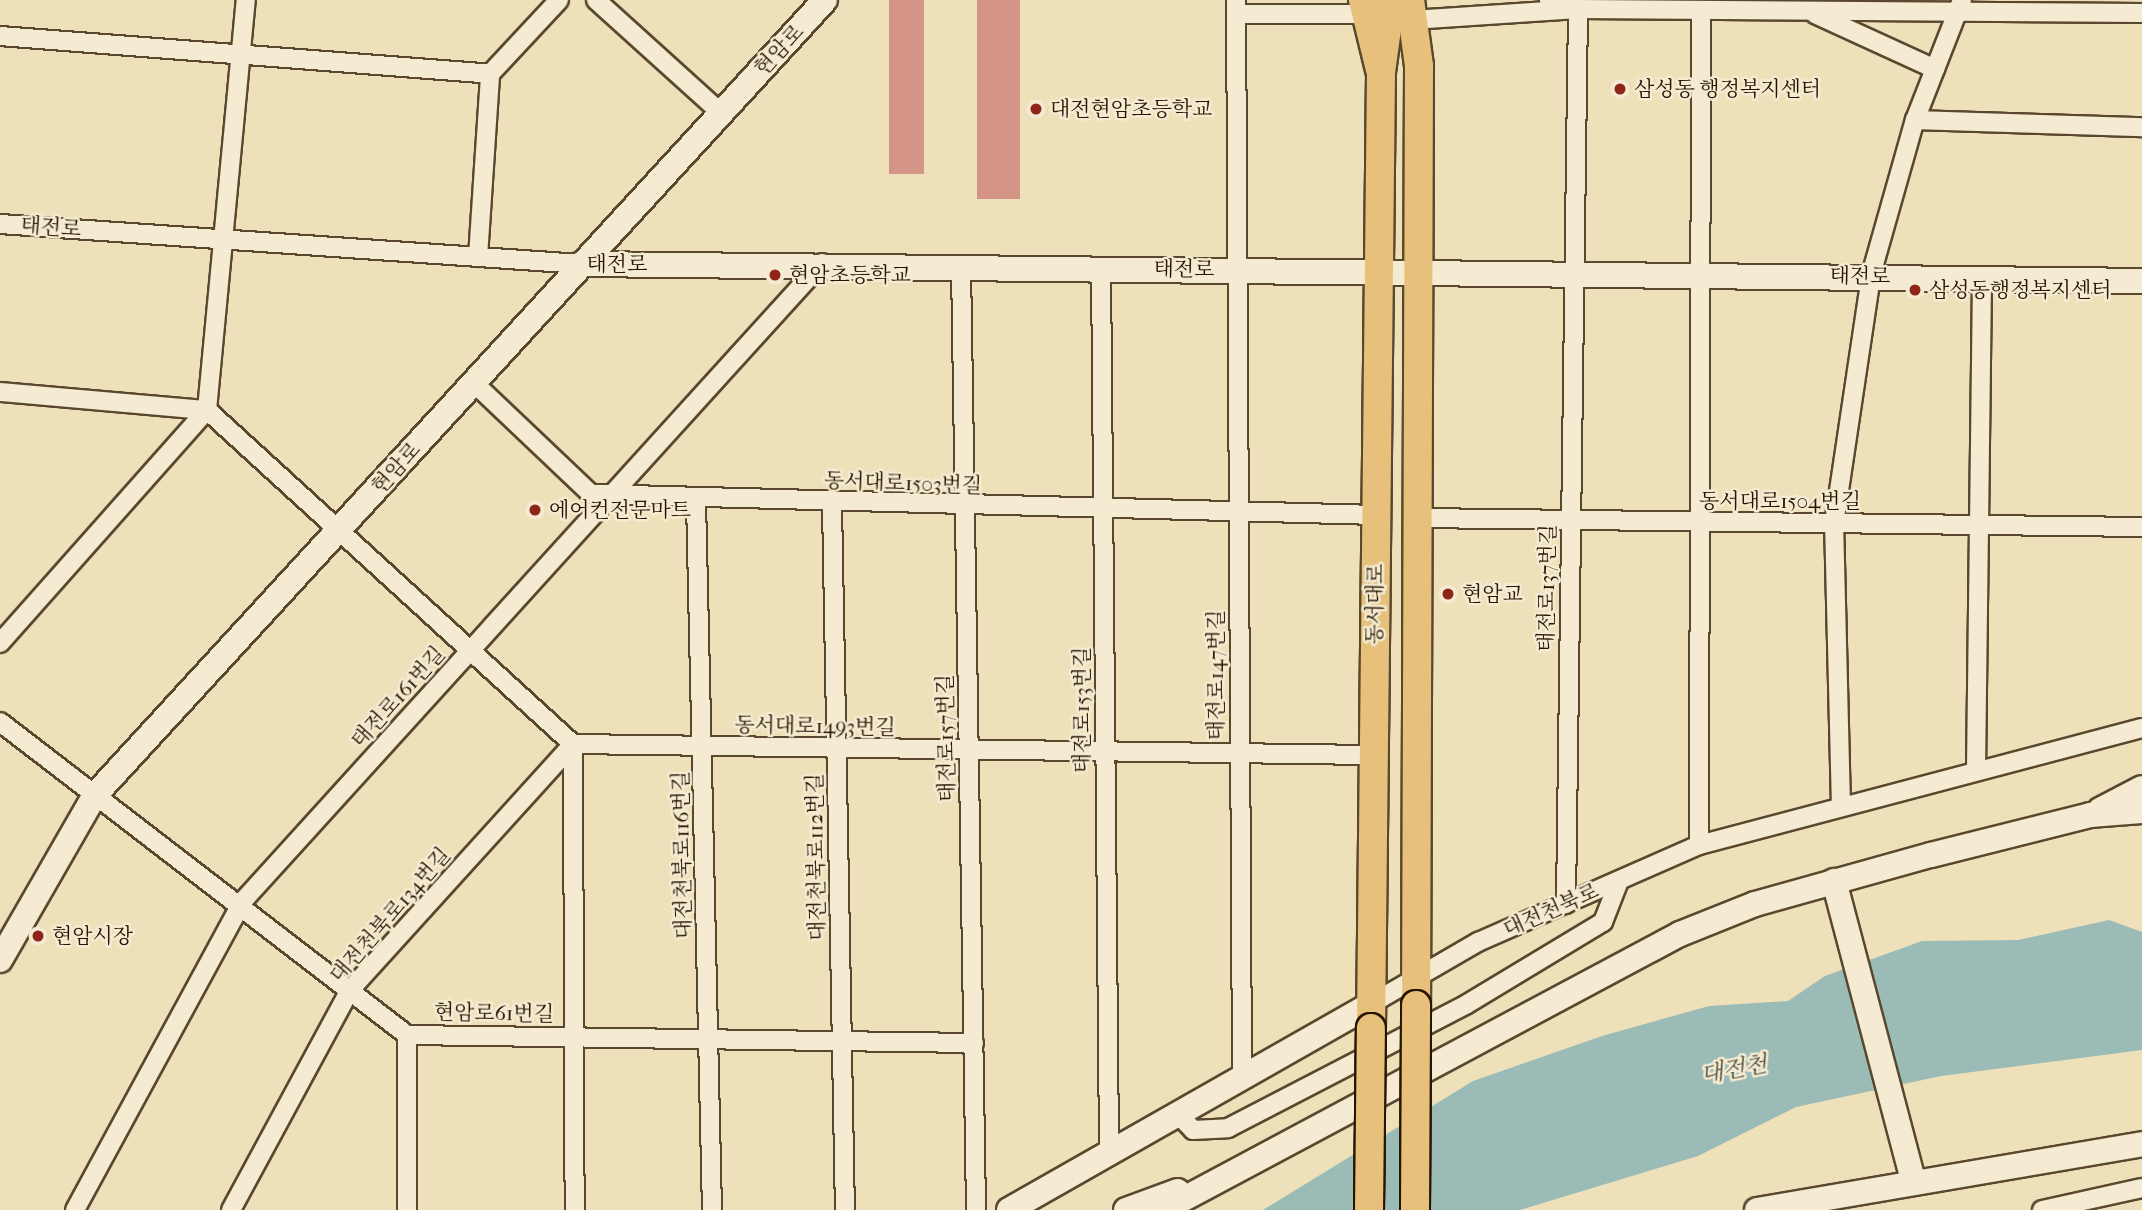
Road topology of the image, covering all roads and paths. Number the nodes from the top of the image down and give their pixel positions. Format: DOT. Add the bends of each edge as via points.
graph roads {
  1 [pos="246,0"];
  2 [pos="559,0"];
  3 [pos="596,0"];
  4 [pos="825,0"];
  5 [pos="1391,0"];
  6 [pos="1549,0"];
  7 [pos="1422,6"];
  8 [pos="1236,7"];
  9 [pos="1363,7"];
  10 [pos="1959,7"];
  11 [pos="1578,9"];
  12 [pos="1808,11"];
  13 [pos="1701,12"];
  14 [pos="2142,13"];
  15 [pos="0,36"];
  16 [pos="243,52"];
  17 [pos="1935,69"];
  18 [pos="1381,72"];
  19 [pos="490,74"];
  20 [pos="720,113"];
  21 [pos="1915,120"];
  22 [pos="2142,127"];
  23 [pos="0,224"];
  24 [pos="224,238"];
  25 [pos="478,257"];
  26 [pos="822,263"];
  27 [pos="581,264"];
  28 [pos="961,265"];
  29 [pos="1101,267"];
  30 [pos="1236,270"];
  31 [pos="1379,271"];
  32 [pos="1419,272"];
  33 [pos="1573,274"];
  34 [pos="1704,275"];
  35 [pos="1871,275"];
  36 [pos="1982,278"];
  37 [pos="2142,281"];
  38 [pos="474,383"];
  39 [pos="0,392"];
  40 [pos="207,410"];
  41 [pos="611,496"];
  42 [pos="696,500"];
  43 [pos="832,504"];
  44 [pos="965,508"];
  45 [pos="1103,512"];
  46 [pos="1376,514"];
  47 [pos="1238,516"];
  48 [pos="1418,518"];
  49 [pos="1571,522"];
  50 [pos="1702,523"];
  51 [pos="1834,524"];
  52 [pos="1977,525"];
  53 [pos="2142,527"];
  54 [pos="340,529"];
  55 [pos="0,643"];
  56 [pos="472,649"];
  57 [pos="0,722"];
  58 [pos="2142,728"];
  59 [pos="573,744"];
  60 [pos="702,746"];
  61 [pos="837,749"];
  62 [pos="969,751"];
  63 [pos="1105,753"];
  64 [pos="1240,755"];
  65 [pos="1373,755"];
  66 [pos="1976,771"];
  67 [pos="2142,788"];
  68 [pos="95,795"];
  69 [pos="1842,807"];
  70 [pos="2142,811"];
  71 [pos="2090,815"];
  72 [pos="1699,845"];
  73 [pos="1619,881"];
  74 [pos="1834,881"];
  75 [pos="242,902"];
  76 [pos="1566,904"];
  77 [pos="0,960"];
  78 [pos="350,990"];
  79 [pos="1416,991"];
  80 [pos="1371,1016"];
  81 [pos="407,1035"];
  82 [pos="574,1037"];
  83 [pos="708,1039"];
  84 [pos="842,1041"];
  85 [pos="974,1043"];
  86 [pos="1242,1080"];
  87 [pos="1180,1116"];
  88 [pos="2142,1144"];
  89 [pos="1109,1151"];
  90 [pos="1255,1163"];
  91 [pos="1913,1181"];
  92 [pos="2142,1188"];
  93 [pos="75,1210"];
  94 [pos="231,1210"];
  95 [pos="407,1210"];
  96 [pos="575,1210"];
  97 [pos="712,1210"];
  98 [pos="845,1210"];
  99 [pos="976,1210"];
  100 [pos="1009,1210"];
  101 [pos="1126,1210"];
  102 [pos="1163,1210"];
  103 [pos="1369,1210"];
  104 [pos="1415,1210"];
  105 [pos="1757,1210"];
  106 [pos="2042,1210"];
  1 -- 16 [label="street"];
  2 -- 19 [label="street"];
  3 -- 20 [label="street"];
  4 -- 20 [label="main road, 현암로"];
  5 -- 18 [label="main road, 동서대로"];
  6 -- 11 [label="street"];
  7 -- 11 [label="street"];
  7 -- 32 [label="main road, 동서대로"];
  8 -- 9 [label="street"];
  8 -- 30 [label="street, 태전로"];
  9 -- 18 [label="main road"];
  10 -- 12 [label="street"];
  10 -- 14 [label="street"];
  10 -- 17 [label="street"];
  11 -- 13 [label="street"];
  11 -- 33 [label="street"];
  12 -- 13 [label="street"];
  12 -- 17 [label="street"];
  13 -- 34 [label="street"];
  15 -- 16 [label="street"];
  16 -- 19 [label="street"];
  16 -- 24 [label="street"];
  17 -- 21 [label="street"];
  18 -- 31 [label="main road, 동서대로"];
  19 -- 25 [label="street"];
  20 -- 27 [label="main road, 현암로"];
  21 -- 22 [label="street"];
  21 -- 35 [label="street"];
  23 -- 24 [label="street, 태전로"];
  24 -- 25 [label="street, 태전로"];
  24 -- 40 [label="street"];
  25 -- 27 [label="street, 태전로"];
  26 -- 27 [label="main road, 태전로"];
  26 -- 28 [label="main road, 태전로"];
  26 -- 41 [label="street, 태전로161번길"];
  27 -- 38 [label="main road, 현암로"];
  28 -- 29 [label="main road, 태전로"];
  28 -- 44 [label="street, 태전로157번길"];
  29 -- 30 [label="main road, 태전로"];
  29 -- 45 [label="street, 태전로153번길"];
  30 -- 31 [label="main road, 태전로"];
  30 -- 47 [label="street, 태전로147번길"];
  31 -- 32 [label="main road, 태전로"];
  31 -- 46 [label="main road, 동서대로"];
  32 -- 33 [label="main road, 태전로"];
  32 -- 48 [label="main road, 동서대로"];
  33 -- 34 [label="main road, 태전로"];
  33 -- 49 [label="street, 태전로137번길"];
  34 -- 35 [label="main road, 태전로"];
  34 -- 50 [label="street"];
  35 -- 36 [label="main road, 태전로"];
  35 -- 51 [label="street"];
  36 -- 37 [label="main road, 태전로"];
  36 -- 52 [label="street"];
  38 -- 41 [label="street, 동서대로1503번길" via="569,479 591,494"];
  38 -- 54 [label="main road, 현암로"];
  39 -- 40 [label="street"];
  40 -- 54 [label="street"];
  40 -- 55 [label="street"];
  41 -- 42 [label="street, 동서대로1503번길"];
  41 -- 56 [label="street, 태전로161번길"];
  42 -- 43 [label="street, 동서대로1503번길"];
  42 -- 60 [label="street, 대전천북로116번길"];
  43 -- 44 [label="street, 동서대로1503번길"];
  43 -- 61 [label="street, 대전천북로112번길"];
  44 -- 45 [label="street, 동서대로1503번길"];
  44 -- 62 [label="street, 태전로157번길"];
  45 -- 47 [label="street, 동서대로1503번길"];
  45 -- 63 [label="street, 태전로153번길"];
  46 -- 47 [label="street, 동서대로1503번길"];
  46 -- 65 [label="main road, 동서대로"];
  47 -- 64 [label="street, 태전로147번길"];
  48 -- 49 [label="street, 동서대로1504번길"];
  48 -- 79 [label="main road, 동서대로"];
  49 -- 50 [label="street, 동서대로1504번길"];
  49 -- 76 [label="street, 태전로137번길"];
  50 -- 51 [label="street, 동서대로1504번길"];
  50 -- 72 [label="street"];
  51 -- 52 [label="street, 동서대로1504번길"];
  51 -- 69 [label="street"];
  52 -- 53 [label="street, 동서대로1504번길"];
  52 -- 66 [label="street"];
  54 -- 56 [label="street"];
  54 -- 68 [label="main road, 현암로"];
  56 -- 59 [label="street"];
  56 -- 75 [label="street, 태전로161번길"];
  57 -- 68 [label="street, 현암로61번길"];
  58 -- 66 [label="street, 대전천북로"];
  59 -- 60 [label="street, 동서대로1493번길"];
  59 -- 78 [label="street, 대전천북로134번길"];
  59 -- 82 [label="street"];
  60 -- 61 [label="street, 동서대로1493번길"];
  60 -- 83 [label="street, 대전천북로116번길"];
  61 -- 62 [label="street, 동서대로1493번길"];
  61 -- 84 [label="street, 대전천북로112번길"];
  62 -- 63 [label="street, 동서대로1493번길"];
  62 -- 85 [label="street, 태전로157번길"];
  63 -- 64 [label="street, 동서대로1493번길"];
  63 -- 89 [label="street, 태전로153번길"];
  64 -- 65 [label="street, 동서대로1493번길"];
  64 -- 86 [label="street, 태전로147번길"];
  65 -- 80 [label="main road, 동서대로"];
  66 -- 69 [label="street, 대전천북로"];
  67 -- 71 [label="main road"];
  68 -- 75 [label="street, 현암로61번길"];
  68 -- 77 [label="main road, 현암로"];
  69 -- 72 [label="street, 대전천북로"];
  70 -- 71 [label="main road"];
  71 -- 74 [label="main road"];
  72 -- 73 [label="street, 대전천북로"];
  73 -- 76 [label="street, 대전천북로"];
  73 -- 87 [label="street" via="1604,922 1455,1010 1228,1128 1194,1130"];
  74 -- 90 [label="main road" via="1755,904 1610,966"];
  74 -- 91 [label="main road"];
  75 -- 78 [label="street, 현암로61번길"];
  75 -- 93 [label="street, 태전로161번길"];
  76 -- 79 [label="street, 대전천북로"];
  78 -- 81 [label="street, 현암로61번길"];
  78 -- 94 [label="street, 대전천북로134번길"];
  79 -- 80 [label="street, 대전천북로"];
  79 -- 104 [label="main road, 동서대로, bridge"];
  80 -- 86 [label="main road, 대전천북로"];
  80 -- 103 [label="main road, 동서대로, bridge"];
  81 -- 82 [label="street, 현암로61번길"];
  81 -- 95 [label="street"];
  82 -- 83 [label="street, 현암로61번길"];
  82 -- 96 [label="street"];
  83 -- 84 [label="street, 현암로61번길"];
  83 -- 97 [label="street, 대전천북로116번길"];
  84 -- 85 [label="street, 현암로61번길"];
  84 -- 98 [label="street, 대전천북로112번길"];
  85 -- 99 [label="street, 태전로157번길"];
  86 -- 87 [label="main road, 대전천북로"];
  87 -- 89 [label="main road, 대전천북로"];
  88 -- 91 [label="main road"];
  89 -- 100 [label="main road, 대전천북로"];
  90 -- 101 [label="main road"];
  90 -- 102 [label="main road"];
  91 -- 105 [label="main road"];
  92 -- 106 [label="street"];
}
